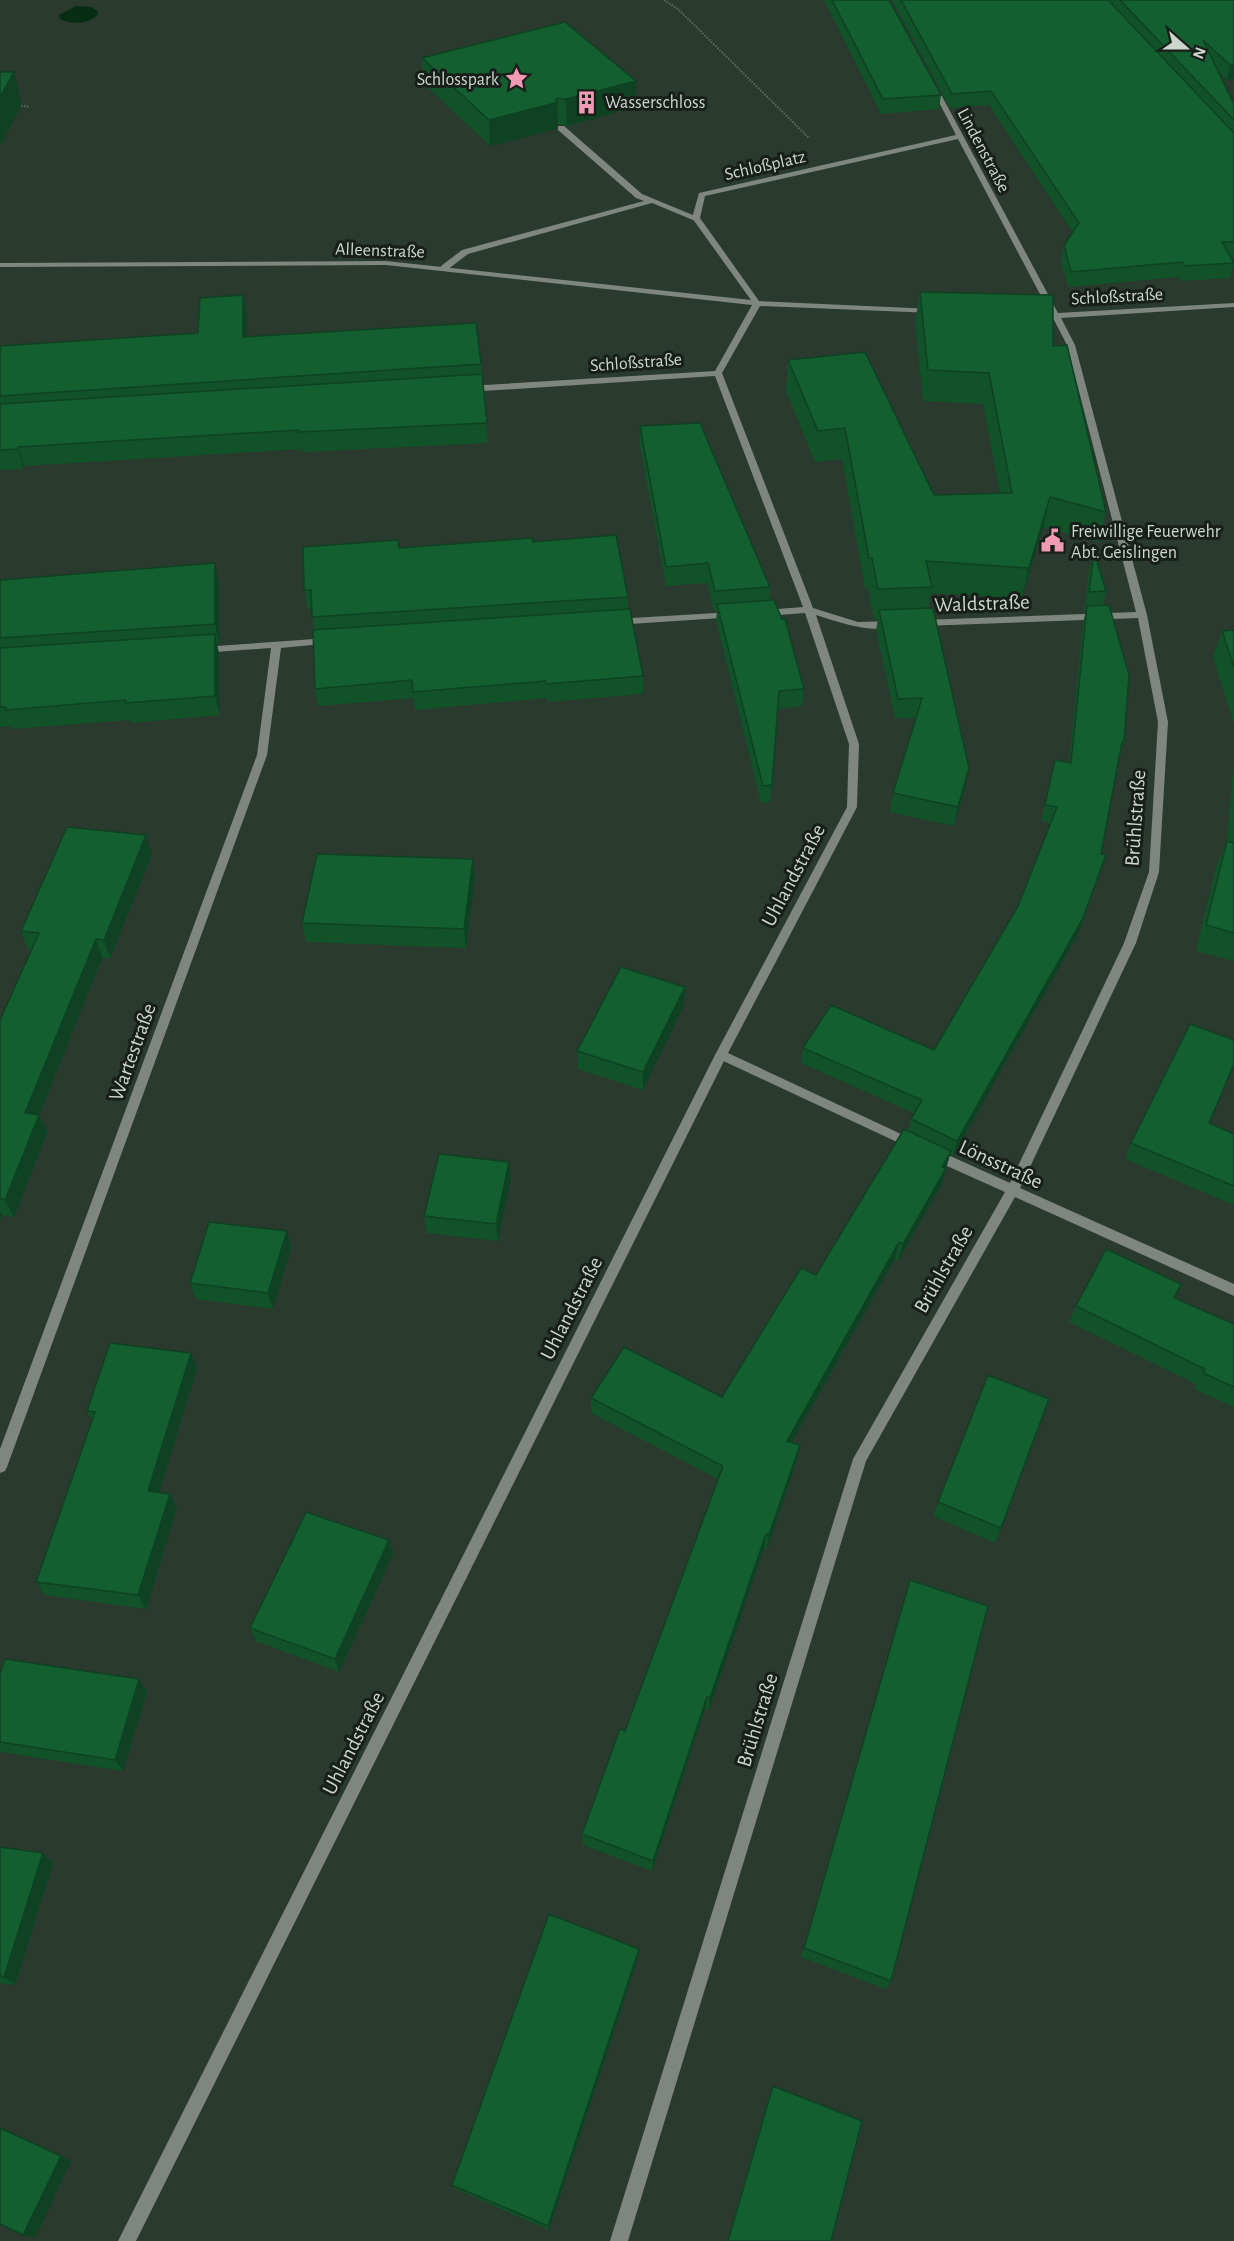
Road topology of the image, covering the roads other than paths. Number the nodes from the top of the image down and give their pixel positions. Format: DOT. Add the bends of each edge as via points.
graph roads {
  1 [pos="926,73"];
  2 [pos="561,128"];
  3 [pos="960,136"];
  4 [pos="652,201"];
  5 [pos="696,218"];
  6 [pos="0,265"];
  7 [pos="444,268"];
  8 [pos="757,303"];
  9 [pos="1234,305"];
  10 [pos="946,311"];
  11 [pos="1041,315"];
  12 [pos="1053,316"];
  13 [pos="718,373"];
  14 [pos="455,390"];
  15 [pos="809,610"];
  16 [pos="1142,615"];
  17 [pos="608,623"];
  18 [pos="335,641"];
  19 [pos="276,645"];
  20 [pos="195,650"];
  21 [pos="721,1055"];
  22 [pos="1012,1191"];
  23 [pos="1234,1290"];
  24 [pos="0,1467"];
  25 [pos="127,2241"];
  26 [pos="619,2241"];
  1 -- 3 [label="street, Lindenstraße"];
  2 -- 4 [label="street" via="639,196"];
  3 -- 5 [label="street, Schloßplatz" via="702,195"];
  3 -- 12 [label="street, Lindenstraße"];
  4 -- 5 [label="street"];
  4 -- 7 [label="street" via="465,252"];
  5 -- 8 [label="street"];
  6 -- 7 [label="street, Alleenstraße" via="386,263"];
  7 -- 8 [label="street, Alleenstraße"];
  8 -- 10 [label="street"];
  8 -- 13 [label="street"];
  9 -- 12 [label="street, Schloßstraße"];
  11 -- 12 [label="street, Schloßstraße"];
  12 -- 16 [label="street, Brühlstraße" via="1071,345"];
  13 -- 14 [label="street, Schloßstraße"];
  13 -- 15 [label="street, Uhlandstraße"];
  15 -- 16 [label="street, Waldstraße" via="858,625"];
  15 -- 17 [label="street, Waldstraße"];
  15 -- 21 [label="street, Uhlandstraße" via="854,744 852,807"];
  16 -- 22 [label="street, Brühlstraße" via="1163,722 1154,872 1130,943"];
  18 -- 19 [label="street"];
  19 -- 20 [label="street"];
  19 -- 24 [label="street, Wartestraße" via="262,754"];
  21 -- 22 [label="street, Lönsstraße"];
  21 -- 25 [label="street, Uhlandstraße"];
  22 -- 23 [label="street, Lönsstraße"];
  22 -- 26 [label="street, Brühlstraße" via="860,1459"];
}
